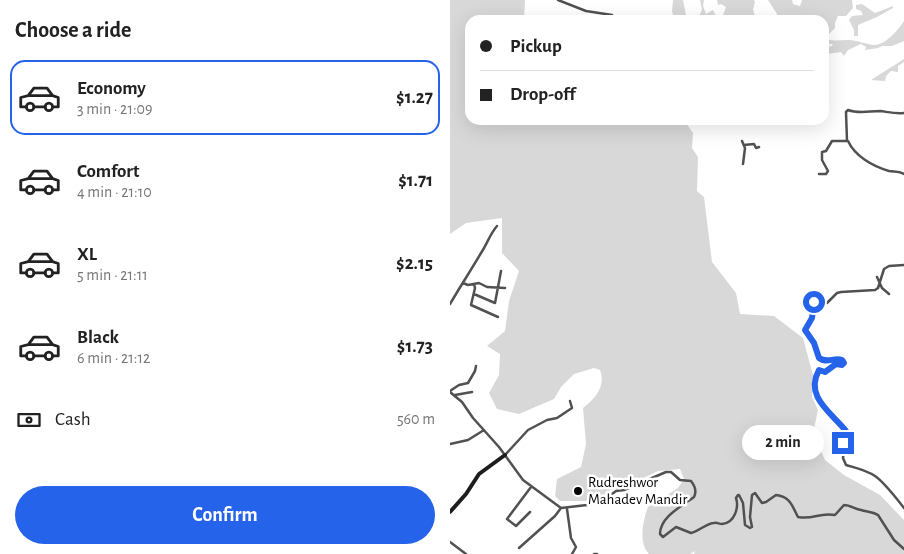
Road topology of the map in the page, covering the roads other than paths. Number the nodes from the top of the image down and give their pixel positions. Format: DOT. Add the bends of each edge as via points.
graph roads {
  1 [pos="558,0"];
  2 [pos="612,15"];
  3 [pos="904,113"];
  4 [pos="848,140"];
  5 [pos="759,147"];
  6 [pos="743,164"];
  7 [pos="819,174"];
  8 [pos="904,174"];
  9 [pos="497,226"];
  10 [pos="904,265"];
  11 [pos="501,271"];
  12 [pos="878,277"];
  13 [pos="880,282"];
  14 [pos="463,283"];
  15 [pos="474,284"];
  16 [pos="498,288"];
  17 [pos="505,288"];
  18 [pos="474,294"];
  19 [pos="889,294"];
  20 [pos="450,304"];
  21 [pos="498,317"];
  22 [pos="476,366"];
  23 [pos="450,392"];
  24 [pos="472,392"];
  25 [pos="455,395"];
  26 [pos="570,401"];
  27 [pos="484,430"];
  28 [pos="450,444"];
  29 [pos="505,455"];
  30 [pos="531,487"];
  31 [pos="561,508"];
  32 [pos="567,508"];
  33 [pos="904,508"];
  34 [pos="450,512"];
  35 [pos="530,512"];
  36 [pos="450,542"];
  37 [pos="519,548"];
  38 [pos="904,549"];
  39 [pos="466,554"];
  40 [pos="574,554"];
  1 -- 2 [label="street" via="586,11"];
  3 -- 4 [label="street" via="856,113 848,110"];
  4 -- 7 [label="street" via="832,141 822,152 828,171"];
  4 -- 8 [label="street" via="859,156 881,168"];
  5 -- 6 [label="street" via="743,143"];
  9 -- 14 [label="street"];
  10 -- 13 [label="street" via="884,269"];
  11 -- 16 [label="street"];
  12 -- 13 [label="street"];
  13 -- 19 [label="street"];
  13 -- 33 [label="street" via="875,290 837,293 827,304 815,299 812,318 805,330 819,358 827,361 838,358 844,363 836,364 825,372 819,370 816,388 819,402 846,431 843,458 846,465 874,475"];
  14 -- 15 [label="street"];
  14 -- 20 [label="street"];
  15 -- 16 [label="street"];
  15 -- 18 [label="street"];
  16 -- 17 [label="street"];
  16 -- 18 [label="street" via="495,303"];
  18 -- 21 [label="street" via="471,305"];
  22 -- 23 [label="street" via="468,383"];
  23 -- 25 [label="street"];
  24 -- 25 [label="street"];
  25 -- 27 [label="street"];
  26 -- 29 [label="street" via="572,408 528,430"];
  27 -- 28 [label="street" via="468,440"];
  27 -- 29 [label="street"];
  29 -- 30 [label="street"];
  29 -- 34 [label="street" via="479,474"];
  30 -- 31 [label="street"];
  30 -- 35 [label="street" via="507,519 516,526"];
  31 -- 32 [label="street"];
  31 -- 37 [label="street"];
  32 -- 38 [label="street" via="597,501 671,472 680,480 691,481 696,494 665,519 660,530 663,537 676,527 691,533 713,523 728,522 737,510 738,495 743,503 745,525 750,528 754,493 762,503 776,495 781,496 794,504 798,516 807,518 826,513 835,515 847,504 873,512"];
  32 -- 40 [label="street" via="571,538 576,547"];
  36 -- 39 [label="street"];
}
